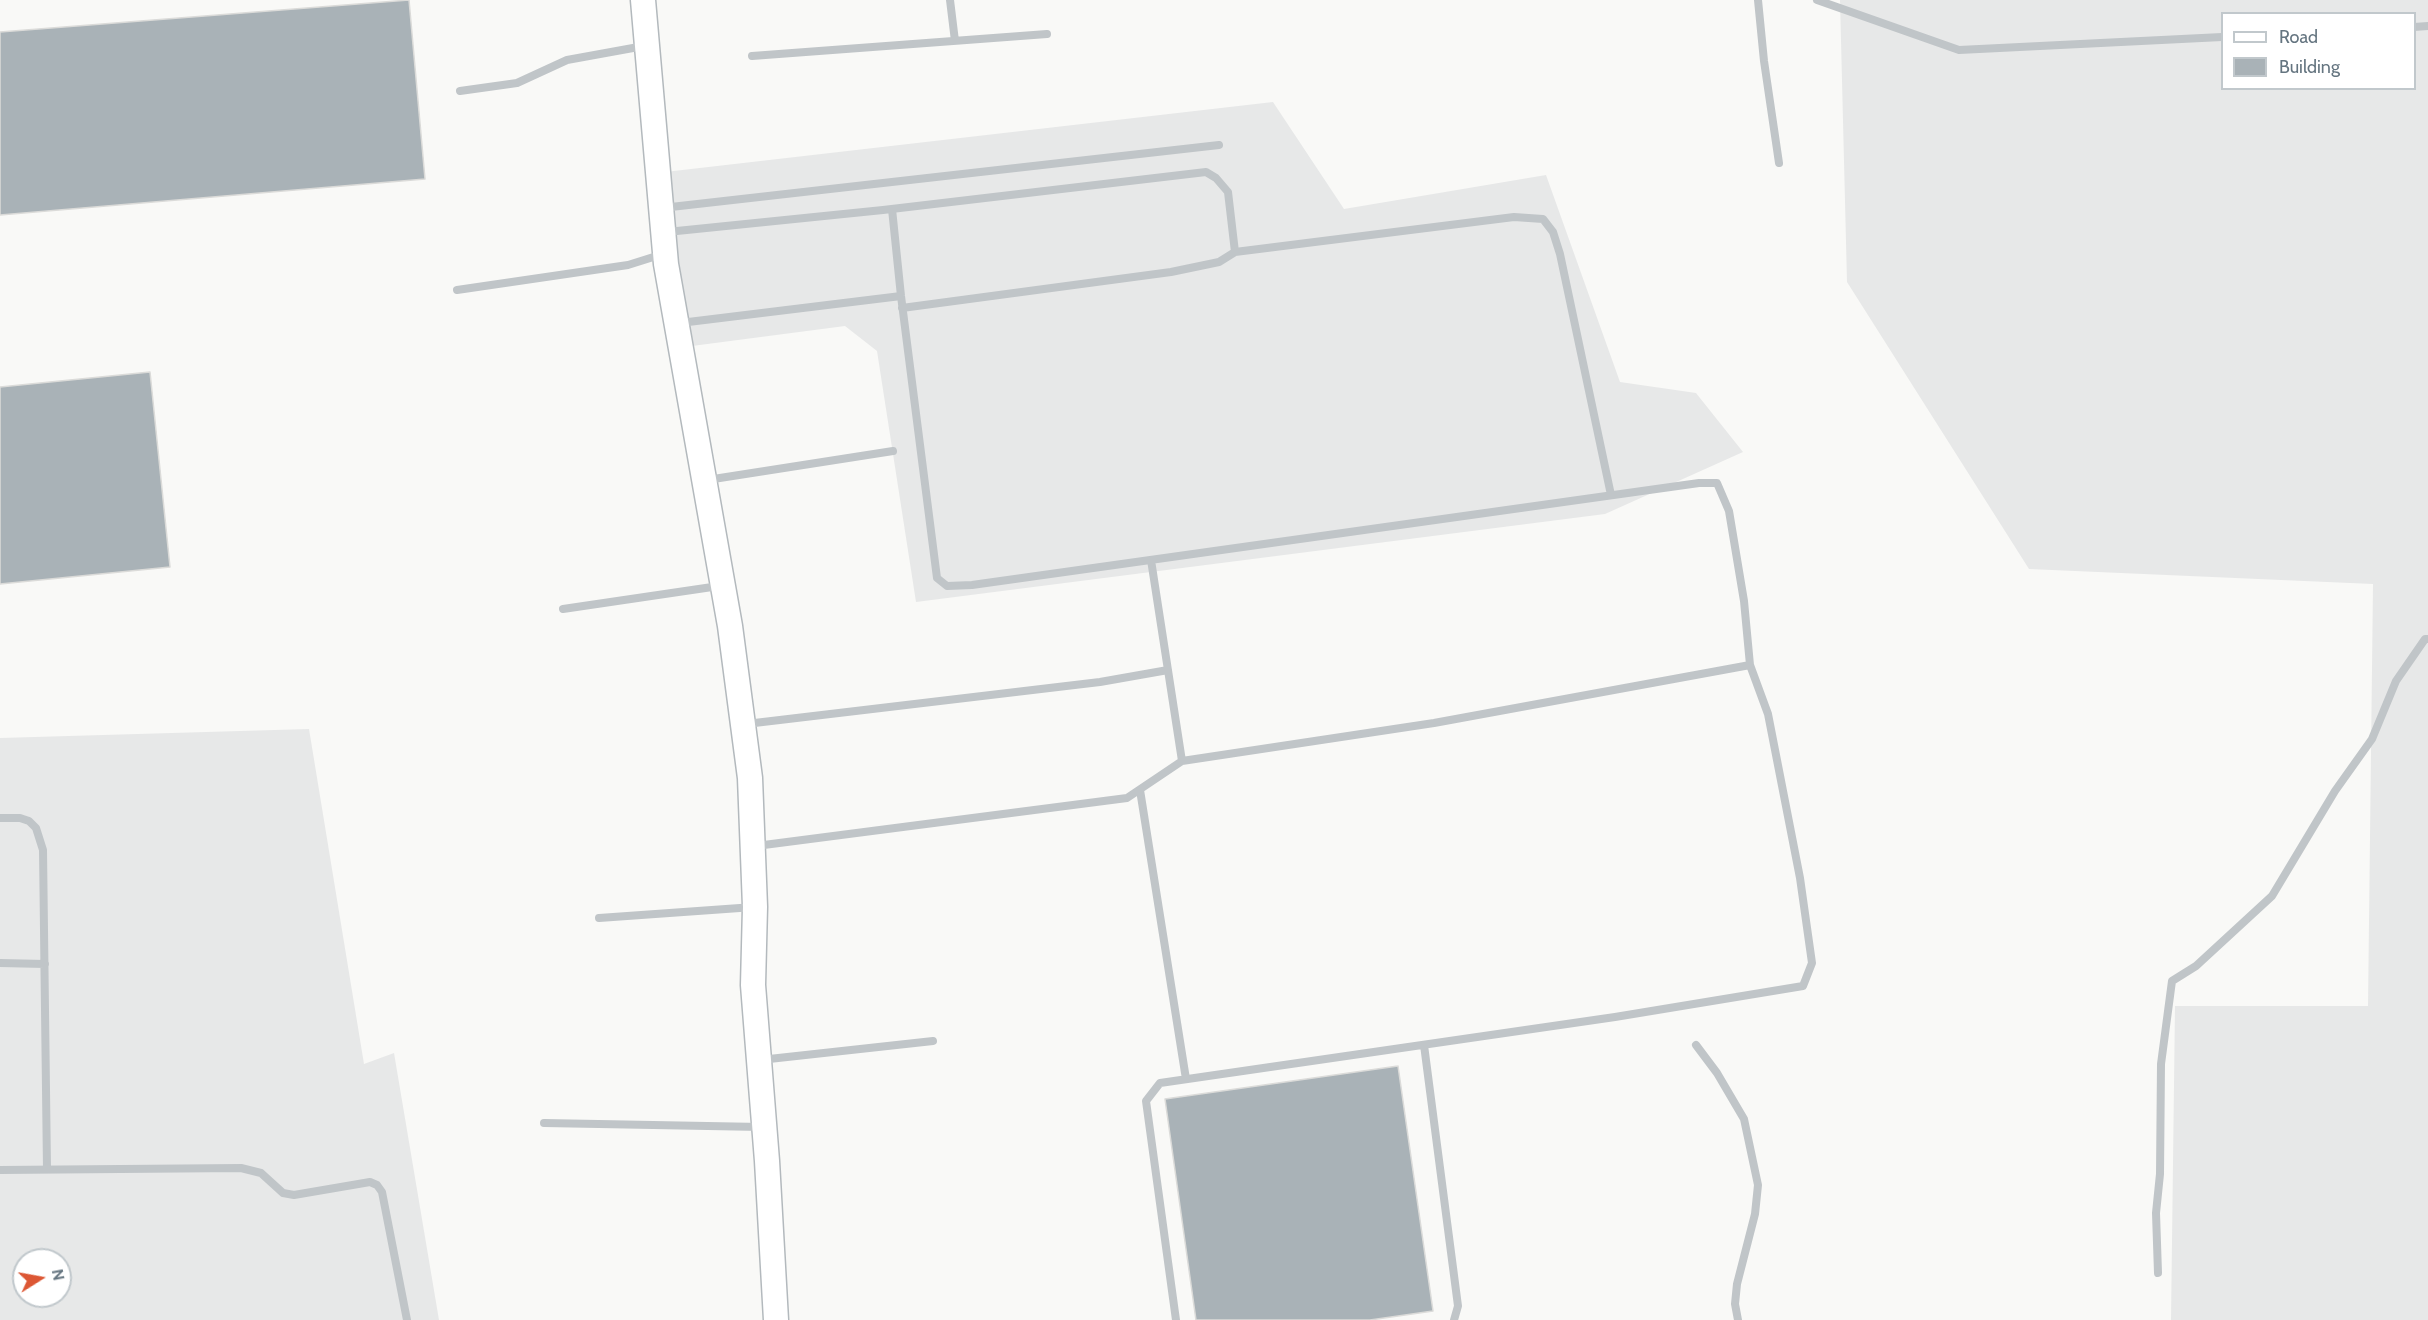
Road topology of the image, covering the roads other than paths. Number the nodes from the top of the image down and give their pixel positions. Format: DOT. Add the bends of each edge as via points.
graph roads {
  1 [pos="643,0"];
  2 [pos="951,0"];
  3 [pos="1758,0"];
  4 [pos="1817,0"];
  5 [pos="1047,34"];
  6 [pos="2221,37"];
  7 [pos="955,41"];
  8 [pos="647,46"];
  9 [pos="752,56"];
  10 [pos="460,91"];
  11 [pos="1219,145"];
  12 [pos="1779,164"];
  13 [pos="661,208"];
  14 [pos="892,209"];
  15 [pos="664,243"];
  16 [pos="1235,252"];
  17 [pos="458,290"];
  18 [pos="901,296"];
  19 [pos="902,308"];
  20 [pos="676,323"];
  21 [pos="894,451"];
  22 [pos="704,480"];
  23 [pos="1611,495"];
  24 [pos="1151,560"];
  25 [pos="722,586"];
  26 [pos="562,609"];
  27 [pos="2428,639"];
  28 [pos="1749,665"];
  29 [pos="1168,670"];
  30 [pos="743,725"];
  31 [pos="1182,761"];
  32 [pos="1140,790"];
  33 [pos="0,818"];
  34 [pos="753,846"];
  35 [pos="755,907"];
  36 [pos="599,918"];
  37 [pos="0,963"];
  38 [pos="45,964"];
  39 [pos="933,1041"];
  40 [pos="1424,1045"];
  41 [pos="1696,1045"];
  42 [pos="759,1060"];
  43 [pos="1186,1079"];
  44 [pos="544,1123"];
  45 [pos="765,1128"];
  46 [pos="0,1170"];
  47 [pos="47,1170"];
  48 [pos="2158,1273"];
  49 [pos="407,1320"];
  50 [pos="776,1320"];
  51 [pos="1176,1320"];
  52 [pos="1454,1320"];
  53 [pos="1738,1320"];
  1 -- 8 [label="street"];
  2 -- 7 [label="lane"];
  3 -- 12 [label="lane"];
  4 -- 6 [label="lane" via="1959,50"];
  5 -- 7 [label="lane"];
  7 -- 9 [label="lane"];
  8 -- 10 [label="lane" via="567,60 517,83"];
  8 -- 13 [label="street"];
  11 -- 13 [label="lane"];
  13 -- 15 [label="street"];
  14 -- 15 [label="lane"];
  14 -- 16 [label="lane" via="1206,172 1228,192"];
  14 -- 18 [label="lane"];
  15 -- 17 [label="lane" via="628,265"];
  15 -- 20 [label="street"];
  16 -- 19 [label="lane" via="1219,262 1171,272"];
  16 -- 23 [label="lane" via="1514,218 1543,219 1553,232 1560,254"];
  18 -- 19 [label="lane"];
  18 -- 20 [label="lane"];
  19 -- 24 [label="lane" via="937,578 947,586 972,585"];
  20 -- 22 [label="street"];
  21 -- 22 [label="lane"];
  22 -- 25 [label="street"];
  23 -- 24 [label="lane"];
  23 -- 28 [label="lane" via="1717,483 1729,511 1744,601"];
  24 -- 29 [label="lane"];
  25 -- 26 [label="lane"];
  25 -- 30 [label="street"];
  27 -- 48 [label="lane" via="2396,681 2372,739 2335,791 2272,896 2196,966 2172,981 2161,1064"];
  28 -- 31 [label="lane" via="1434,723"];
  28 -- 40 [label="lane" via="1768,714 1800,878 1812,963 1803,986"];
  29 -- 30 [label="lane" via="1100,682"];
  29 -- 31 [label="lane"];
  30 -- 34 [label="street"];
  31 -- 32 [label="lane"];
  32 -- 34 [label="lane" via="1127,798"];
  32 -- 43 [label="lane"];
  33 -- 38 [label="lane" via="29,821 41,840"];
  34 -- 35 [label="street"];
  35 -- 36 [label="lane"];
  35 -- 42 [label="street" via="753,986"];
  37 -- 38 [label="lane"];
  38 -- 47 [label="lane"];
  39 -- 42 [label="lane"];
  40 -- 43 [label="lane"];
  40 -- 52 [label="lane" via="1458,1306"];
  41 -- 53 [label="lane" via="1744,1119 1758,1185 1755,1214 1737,1284"];
  42 -- 45 [label="street"];
  43 -- 51 [label="lane" via="1160,1083 1146,1101"];
  44 -- 45 [label="lane"];
  45 -- 50 [label="street"];
  46 -- 47 [label="lane"];
  47 -- 49 [label="lane" via="241,1168 261,1173 283,1192 294,1195 370,1182 382,1191"];
}
